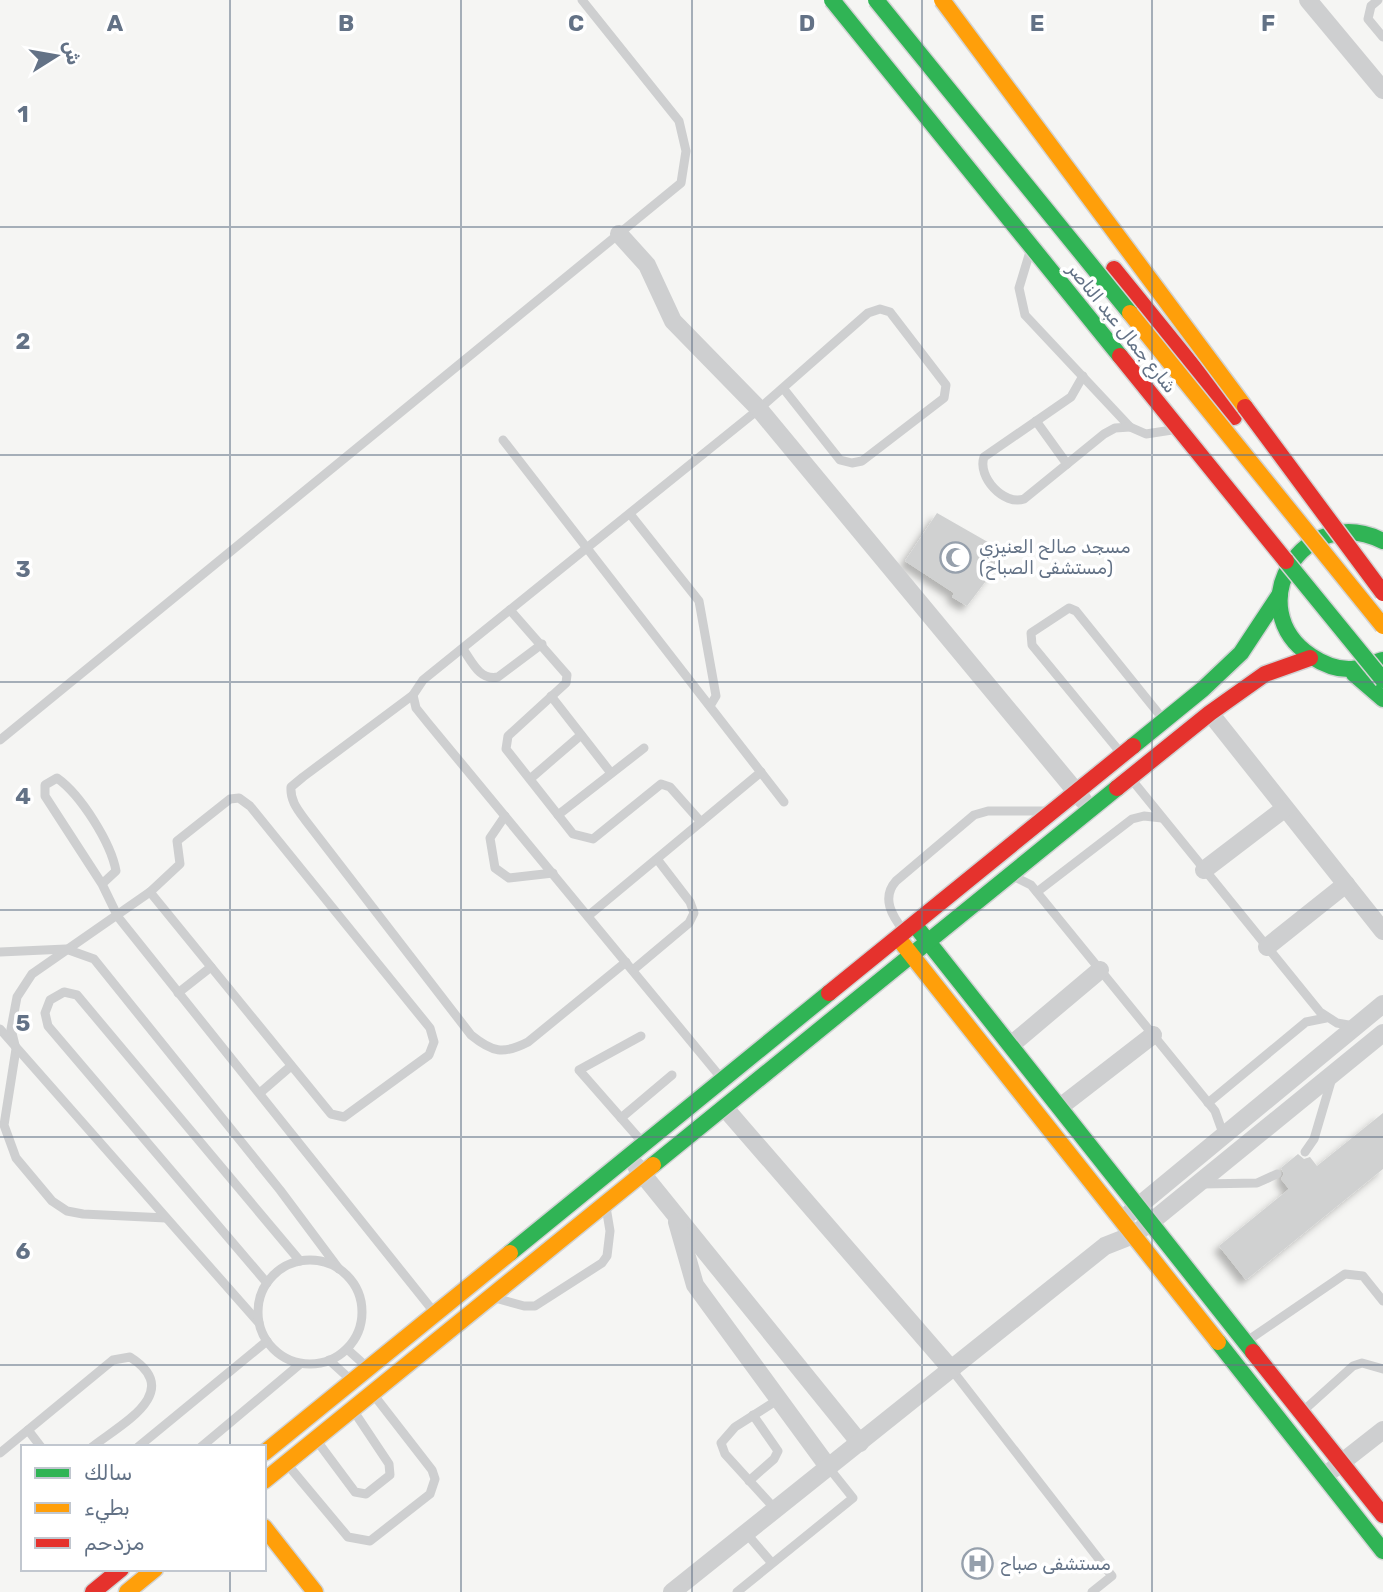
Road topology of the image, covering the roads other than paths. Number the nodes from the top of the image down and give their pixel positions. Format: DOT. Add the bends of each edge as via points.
graph roads {
  1 [pos="582,0"];
  2 [pos="817,0"];
  3 [pos="824,0"];
  4 [pos="832,0"];
  5 [pos="876,0"];
  6 [pos="896,0"];
  7 [pos="942,0"];
  8 [pos="1308,0"];
  9 [pos="1378,0"];
  10 [pos="1383,37"];
  11 [pos="884,65"];
  12 [pos="1383,90"];
  13 [pos="619,234"];
  14 [pos="1030,254"];
  15 [pos="1083,376"];
  16 [pos="783,388"];
  17 [pos="758,409"];
  18 [pos="1036,421"];
  19 [pos="1130,427"];
  20 [pos="1172,430"];
  21 [pos="503,440"];
  22 [pos="1067,464"];
  23 [pos="630,514"];
  24 [pos="1367,532"];
  25 [pos="1383,541"];
  26 [pos="589,547"];
  27 [pos="1280,590"];
  28 [pos="1383,593"];
  29 [pos="510,610"];
  30 [pos="1383,626"];
  31 [pos="542,644"];
  32 [pos="463,649"];
  33 [pos="1310,658"];
  34 [pos="1383,660"];
  35 [pos="1347,670"];
  36 [pos="1383,680"];
  37 [pos="413,695"];
  38 [pos="551,696"];
  39 [pos="1383,699"];
  40 [pos="710,706"];
  41 [pos="1210,713"];
  42 [pos="1164,721"];
  43 [pos="582,735"];
  44 [pos="0,740"];
  45 [pos="644,748"];
  46 [pos="1122,754"];
  47 [pos="761,772"];
  48 [pos="611,773"];
  49 [pos="1130,777"];
  50 [pos="530,779"];
  51 [pos="1076,792"];
  52 [pos="784,802"];
  53 [pos="1090,809"];
  54 [pos="1284,809"];
  55 [pos="1051,811"];
  56 [pos="558,814"];
  57 [pos="505,816"];
  58 [pos="1162,818"];
  59 [pos="701,822"];
  60 [pos="1037,824"];
  61 [pos="1053,839"];
  62 [pos="657,859"];
  63 [pos="1205,870"];
  64 [pos="552,873"];
  65 [pos="1008,876"];
  66 [pos="102,884"];
  67 [pos="1346,884"];
  68 [pos="150,892"];
  69 [pos="1037,892"];
  70 [pos="588,916"];
  71 [pos="118,917"];
  72 [pos="1381,924"];
  73 [pos="905,931"];
  74 [pos="928,941"];
  75 [pos="1267,947"];
  76 [pos="66,949"];
  77 [pos="0,952"];
  78 [pos="911,955"];
  79 [pos="626,962"];
  80 [pos="211,967"];
  81 [pos="633,970"];
  82 [pos="1100,970"];
  83 [pos="842,983"];
  84 [pos="177,993"];
  85 [pos="857,999"];
  86 [pos="1383,1004"];
  87 [pos="1328,1018"];
  88 [pos="1356,1026"];
  89 [pos="0,1029"];
  90 [pos="1383,1033"];
  91 [pos="1153,1035"];
  92 [pos="641,1036"];
  93 [pos="1011,1045"];
  94 [pos="16,1049"];
  95 [pos="291,1066"];
  96 [pos="1298,1074"];
  97 [pos="673,1075"];
  98 [pos="1332,1075"];
  99 [pos="723,1079"];
  100 [pos="1312,1091"];
  101 [pos="261,1092"];
  102 [pos="731,1102"];
  103 [pos="1208,1103"];
  104 [pos="1263,1104"];
  105 [pos="1060,1107"];
  106 [pos="621,1118"];
  107 [pos="1276,1120"];
  108 [pos="1224,1136"];
  109 [pos="644,1144"];
  110 [pos="1305,1152"];
  111 [pos="628,1156"];
  112 [pos="642,1173"];
  113 [pos="1277,1174"];
  114 [pos="1197,1184"];
  115 [pos="605,1203"];
  116 [pos="1138,1206"];
  117 [pos="674,1212"];
  118 [pos="166,1218"];
  119 [pos="1151,1222"];
  120 [pos="1127,1228"];
  121 [pos="300,1261"];
  122 [pos="339,1269"];
  123 [pos="267,1283"];
  124 [pos="491,1297"];
  125 [pos="1383,1301"];
  126 [pos="435,1314"];
  127 [pos="260,1322"];
  128 [pos="1230,1322"];
  129 [pos="1213,1335"];
  130 [pos="267,1341"];
  131 [pos="1247,1342"];
  132 [pos="347,1349"];
  133 [pos="329,1360"];
  134 [pos="300,1364"];
  135 [pos="369,1368"];
  136 [pos="952,1370"];
  137 [pos="1383,1370"];
  138 [pos="352,1381"];
  139 [pos="372,1393"];
  140 [pos="779,1399"];
  141 [pos="352,1409"];
  142 [pos="1302,1412"];
  143 [pos="753,1415"];
  144 [pos="28,1430"];
  145 [pos="1383,1430"];
  146 [pos="316,1438"];
  147 [pos="860,1443"];
  148 [pos="39,1445"];
  149 [pos="95,1445"];
  150 [pos="140,1445"];
  151 [pos="203,1445"];
  152 [pos="266,1451"];
  153 [pos="0,1453"];
  154 [pos="286,1462"];
  155 [pos="1342,1463"];
  156 [pos="829,1468"];
  157 [pos="1324,1476"];
  158 [pos="266,1478"];
  159 [pos="749,1481"];
  160 [pos="776,1510"];
  161 [pos="1383,1515"];
  162 [pos="266,1530"];
  163 [pos="746,1533"];
  164 [pos="1383,1551"];
  165 [pos="771,1562"];
  166 [pos="119,1571"];
  167 [pos="151,1572"];
  168 [pos="314,1591"];
  169 [pos="93,1592"];
  170 [pos="127,1592"];
  171 [pos="146,1592"];
  172 [pos="672,1592"];
  173 [pos="737,1592"];
  174 [pos="1092,1592"];
  1 -- 13 [label="lane" via="679,121 686,151 681,183"];
  2 -- 11 [label="main road, bridge"];
  3 -- 14 [label="main road"];
  4 -- 11 [label="main road, شارع جمال عبد الناصر, bridge"];
  5 -- 30 [label="main road, شارع جمال عبد الناصر, bridge"];
  6 -- 24 [label="main road" via="1313,514 1332,526"];
  7 -- 28 [label="main road, bridge"];
  8 -- 12 [label="street"];
  9 -- 10 [label="lane" via="1368,19"];
  11 -- 36 [label="main road, شارع جمال عبد الناصر, bridge"];
  13 -- 17 [label="street" via="647,265 673,321"];
  13 -- 44 [label="lane"];
  14 -- 15 [label="lane" via="1019,288 1022,308"];
  14 -- 20 [label="main road"];
  15 -- 18 [label="lane" via="1071,397"];
  15 -- 19 [label="lane"];
  16 -- 16 [label="lane" via="840,460 852,463 862,461 944,398 946,385 890,312 880,309 868,313"];
  16 -- 17 [label="lane"];
  17 -- 23 [label="lane"];
  17 -- 51 [label="street"];
  18 -- 22 [label="lane"];
  18 -- 22 [label="lane" via="987,454 984,474 1004,498 1019,501"];
  19 -- 20 [label="lane" via="1146,434"];
  19 -- 22 [label="lane" via="1109,430"];
  20 -- 27 [label="main road" via="1265,544 1275,563"];
  21 -- 26 [label="lane"];
  23 -- 26 [label="lane"];
  23 -- 40 [label="lane" via="699,601 716,696"];
  24 -- 25 [label="main road"];
  24 -- 27 [label="main road" via="1328,535 1305,547 1289,566"];
  26 -- 29 [label="lane"];
  26 -- 40 [label="lane"];
  27 -- 33 [label="main road" via="1285,628"];
  27 -- 42 [label="main road" via="1230,666"];
  29 -- 31 [label="lane"];
  29 -- 32 [label="lane"];
  31 -- 32 [label="lane" via="490,679"];
  31 -- 38 [label="lane" via="567,675 566,683"];
  32 -- 37 [label="lane" via="424,680"];
  33 -- 35 [label="main road"];
  33 -- 41 [label="main road" via="1257,679"];
  34 -- 35 [label="main road"];
  35 -- 39 [label="main road"];
  37 -- 57 [label="lane" via="416,708"];
  37 -- 79 [label="lane" via="303,776 291,793 309,825 471,1034 491,1050 514,1049"];
  38 -- 43 [label="lane"];
  38 -- 50 [label="lane" via="520,722 505,743"];
  40 -- 47 [label="lane"];
  41 -- 49 [label="main road"];
  41 -- 54 [label="street"];
  42 -- 46 [label="main road"];
  42 -- 46 [label="lane" via="1076,611 1063,610 1031,633 1032,645"];
  43 -- 48 [label="lane"];
  43 -- 50 [label="lane"];
  45 -- 48 [label="lane"];
  46 -- 51 [label="main road"];
  47 -- 52 [label="lane"];
  47 -- 59 [label="lane"];
  48 -- 56 [label="lane"];
  49 -- 53 [label="main road"];
  49 -- 58 [label="lane"];
  50 -- 56 [label="lane"];
  51 -- 53 [label="street"];
  51 -- 55 [label="main road"];
  53 -- 61 [label="main road"];
  54 -- 63 [label="street"];
  54 -- 67 [label="street"];
  55 -- 60 [label="main road"];
  55 -- 73 [label="lane" via="988,811 970,819 893,884 892,916"];
  56 -- 59 [label="lane" via="573,834 593,839 661,784"];
  57 -- 64 [label="lane"];
  57 -- 64 [label="lane" via="490,838 495,868 509,878"];
  58 -- 63 [label="lane"];
  58 -- 69 [label="lane" via="1132,819"];
  59 -- 62 [label="lane"];
  60 -- 61 [label="main road"];
  60 -- 73 [label="main road"];
  61 -- 65 [label="main road"];
  62 -- 70 [label="lane"];
  62 -- 81 [label="lane" via="694,912 689,923"];
  63 -- 75 [label="lane"];
  64 -- 70 [label="lane"];
  65 -- 69 [label="lane" via="1022,878"];
  65 -- 74 [label="main road"];
  66 -- 66 [label="lane" via="45,796 45,785 57,778 73,789 113,857 116,871"];
  66 -- 71 [label="lane"];
  67 -- 72 [label="street"];
  67 -- 75 [label="street"];
  68 -- 71 [label="lane"];
  68 -- 80 [label="lane"];
  68 -- 95 [label="lane" via="180,864 177,841 230,799 239,798 429,1028 434,1042 429,1055 344,1117 331,1114"];
  69 -- 82 [label="lane"];
  70 -- 79 [label="lane"];
  71 -- 76 [label="lane"];
  71 -- 84 [label="lane"];
  73 -- 74 [label="main road"];
  73 -- 78 [label="main road"];
  73 -- 83 [label="main road"];
  74 -- 78 [label="main road"];
  74 -- 93 [label="main road"];
  75 -- 87 [label="lane"];
  76 -- 77 [label="lane"];
  76 -- 94 [label="lane" via="32,974 17,997 11,1029"];
  76 -- 122 [label="lane" via="94,959"];
  78 -- 85 [label="main road"];
  78 -- 120 [label="main road"];
  79 -- 81 [label="lane"];
  80 -- 84 [label="lane"];
  80 -- 95 [label="lane"];
  81 -- 99 [label="lane"];
  82 -- 91 [label="lane"];
  82 -- 93 [label="street"];
  83 -- 85 [label="main road"];
  83 -- 99 [label="main road"];
  84 -- 101 [label="lane"];
  85 -- 102 [label="main road"];
  86 -- 88 [label="street"];
  87 -- 88 [label="lane"];
  87 -- 103 [label="lane" via="1306,1022"];
  88 -- 96 [label="street"];
  89 -- 94 [label="lane"];
  90 -- 98 [label="street"];
  91 -- 103 [label="lane"];
  91 -- 105 [label="street"];
  92 -- 106 [label="lane" via="579,1070"];
  93 -- 105 [label="main road"];
  94 -- 118 [label="lane"];
  94 -- 118 [label="lane" via="4,1125 7,1140 52,1201 83,1214"];
  95 -- 101 [label="lane"];
  96 -- 100 [label="street"];
  96 -- 104 [label="street"];
  97 -- 106 [label="lane"];
  98 -- 100 [label="street"];
  98 -- 110 [label="lane" via="1314,1139"];
  99 -- 102 [label="lane"];
  99 -- 109 [label="main road"];
  100 -- 107 [label="street"];
  101 -- 126 [label="lane"];
  102 -- 112 [label="main road"];
  102 -- 136 [label="street"];
  103 -- 108 [label="lane"];
  104 -- 107 [label="street"];
  104 -- 108 [label="street"];
  105 -- 116 [label="main road"];
  106 -- 109 [label="lane"];
  107 -- 114 [label="street"];
  108 -- 116 [label="street"];
  109 -- 111 [label="main road"];
  111 -- 112 [label="street"];
  111 -- 126 [label="main road"];
  112 -- 115 [label="main road"];
  112 -- 117 [label="street"];
  113 -- 114 [label="lane" via="1256,1183"];
  114 -- 119 [label="street"];
  115 -- 124 [label="main road"];
  115 -- 124 [label="lane" via="610,1245 602,1263 535,1306"];
  116 -- 119 [label="main road"];
  116 -- 120 [label="street"];
  117 -- 140 [label="street" via="695,1285"];
  117 -- 147 [label="street"];
  118 -- 127 [label="lane"];
  119 -- 120 [label="street"];
  119 -- 128 [label="main road"];
  120 -- 129 [label="main road"];
  120 -- 136 [label="street"];
  121 -- 122 [label="lane" via="321,1261"];
  121 -- 123 [label="lane"];
  121 -- 123 [label="lane" via="77,995 64,992 50,1000 45,1013 48,1026"];
  122 -- 132 [label="lane" via="354,1283 362,1302 362,1323"];
  123 -- 127 [label="lane" via="259,1302"];
  124 -- 139 [label="main road"];
  125 -- 131 [label="lane" via="1363,1276 1345,1274"];
  126 -- 135 [label="main road"];
  127 -- 130 [label="lane"];
  128 -- 129 [label="main road"];
  128 -- 131 [label="main road"];
  129 -- 157 [label="main road"];
  130 -- 134 [label="lane" via="282,1356"];
  130 -- 150 [label="lane"];
  131 -- 142 [label="main road"];
  132 -- 133 [label="lane"];
  132 -- 135 [label="lane"];
  133 -- 134 [label="lane"];
  133 -- 138 [label="lane"];
  134 -- 151 [label="lane"];
  135 -- 138 [label="main road"];
  136 -- 147 [label="street"];
  136 -- 174 [label="lane" via="1112,1576"];
  137 -- 142 [label="lane" via="1362,1363 1353,1366"];
  138 -- 152 [label="main road"];
  139 -- 141 [label="main road"];
  139 -- 154 [label="lane" via="432,1470 435,1479 430,1494 370,1541 358,1541 348,1537"];
  140 -- 143 [label="lane"];
  140 -- 156 [label="street"];
  141 -- 146 [label="main road"];
  141 -- 146 [label="lane" via="389,1464 390,1475 366,1494 355,1492"];
  142 -- 155 [label="main road"];
  143 -- 159 [label="lane" via="778,1451"];
  143 -- 159 [label="lane" via="721,1443 724,1454"];
  144 -- 148 [label="lane"];
  144 -- 149 [label="lane" via="113,1360 130,1357 149,1376 149,1402"];
  144 -- 153 [label="lane"];
  145 -- 155 [label="street"];
  146 -- 154 [label="main road"];
  147 -- 156 [label="street"];
  154 -- 158 [label="main road"];
  155 -- 157 [label="street"];
  155 -- 161 [label="main road"];
  156 -- 160 [label="street"];
  156 -- 165 [label="lane" via="853,1498"];
  157 -- 164 [label="main road"];
  159 -- 160 [label="lane"];
  160 -- 163 [label="street"];
  162 -- 168 [label="main road"];
  163 -- 165 [label="lane"];
  163 -- 172 [label="street"];
  165 -- 173 [label="lane"];
  166 -- 169 [label="main road"];
  167 -- 170 [label="main road"];
  167 -- 171 [label="lane"];
}
